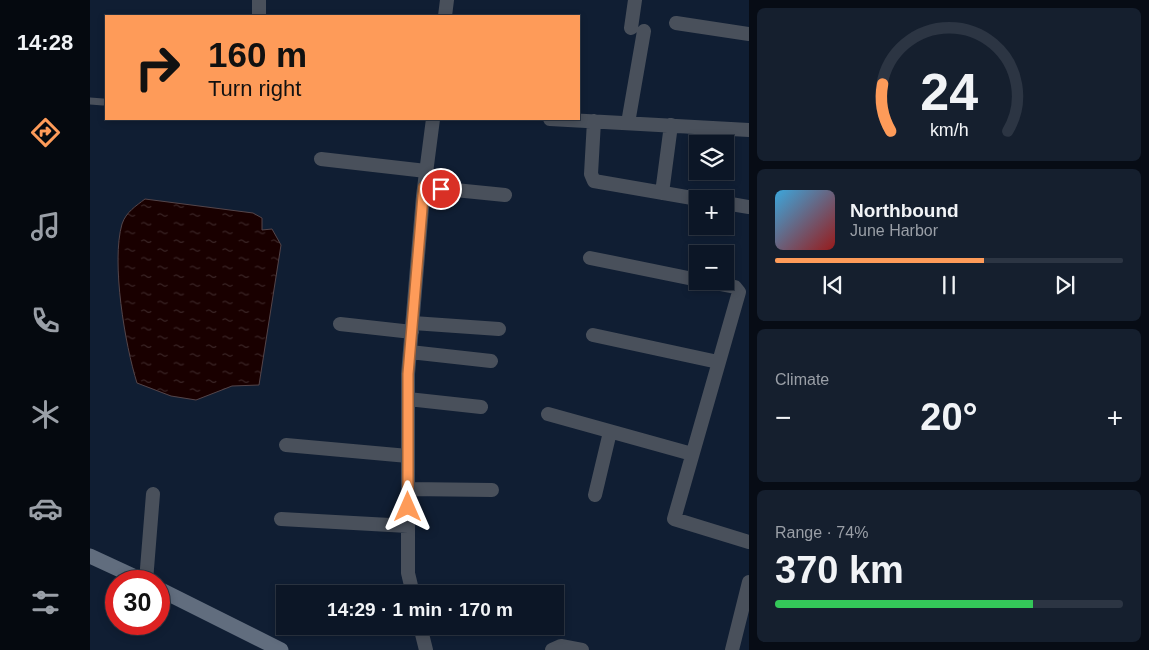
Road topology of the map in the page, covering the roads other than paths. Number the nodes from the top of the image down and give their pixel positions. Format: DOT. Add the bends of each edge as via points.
graph roads {
  1 [pos="259,0"];
  2 [pos="447,0"];
  3 [pos="635,0"];
  4 [pos="259,15"];
  5 [pos="445,15"];
  6 [pos="676,23"];
  7 [pos="749,34"];
  8 [pos="90,101"];
  9 [pos="103,102"];
  10 [pos="433,120"];
  11 [pos="572,120"];
  12 [pos="594,121"];
  13 [pos="628,123"];
  14 [pos="670,125"];
  15 [pos="749,130"];
  16 [pos="321,159"];
  17 [pos="426,171"];
  18 [pos="424,187"];
  19 [pos="662,193"];
  20 [pos="505,196"];
  21 [pos="689,198"];
  22 [pos="734,206"];
  23 [pos="748,208"];
  24 [pos="590,258"];
  25 [pos="689,278"];
  26 [pos="743,291"];
  27 [pos="340,324"];
  28 [pos="412,328"];
  29 [pos="499,329"];
  30 [pos="593,335"];
  31 [pos="410,352"];
  32 [pos="491,360"];
  33 [pos="718,362"];
  34 [pos="408,399"];
  35 [pos="481,407"];
  36 [pos="548,414"];
  37 [pos="610,432"];
  38 [pos="286,445"];
  39 [pos="692,454"];
  40 [pos="408,456"];
  41 [pos="408,489"];
  42 [pos="492,490"];
  43 [pos="153,494"];
  44 [pos="595,495"];
  45 [pos="281,519"];
  46 [pos="408,526"];
  47 [pos="749,542"];
  48 [pos="90,556"];
  49 [pos="121,570"];
  50 [pos="146,570"];
  51 [pos="749,582"];
  52 [pos="411,585"];
  53 [pos="170,594"];
  54 [pos="422,635"];
  55 [pos="281,650"];
  56 [pos="426,650"];
  57 [pos="552,650"];
  58 [pos="582,650"];
  59 [pos="732,650"];
  1 -- 4 [label="street"];
  2 -- 5 [label="street"];
  3 -- 13 [label="street" via="638,29"];
  6 -- 7 [label="street"];
  8 -- 9 [label="lane"];
  10 -- 17 [label="street"];
  11 -- 12 [label="street"];
  12 -- 13 [label="street"];
  12 -- 19 [label="street" via="591,174 594,181"];
  13 -- 14 [label="street"];
  14 -- 15 [label="street"];
  14 -- 19 [label="street"];
  16 -- 17 [label="street"];
  17 -- 18 [label="street"];
  18 -- 20 [label="street"];
  18 -- 28 [label="street"];
  19 -- 21 [label="street"];
  22 -- 23 [label="street"];
  24 -- 25 [label="street"];
  26 -- 33 [label="street" via="738,292"];
  27 -- 28 [label="street"];
  28 -- 29 [label="street"];
  28 -- 31 [label="street"];
  30 -- 33 [label="street"];
  31 -- 32 [label="street"];
  31 -- 34 [label="street"];
  33 -- 39 [label="street"];
  34 -- 35 [label="street"];
  34 -- 40 [label="street"];
  36 -- 37 [label="street"];
  37 -- 39 [label="street"];
  37 -- 44 [label="street"];
  38 -- 40 [label="street"];
  39 -- 47 [label="street" via="674,519"];
  40 -- 41 [label="street"];
  41 -- 42 [label="street"];
  41 -- 46 [label="street"];
  43 -- 50 [label="street"];
  45 -- 46 [label="street"];
  46 -- 52 [label="street"];
  48 -- 49 [label="main road"];
  51 -- 59 [label="street"];
  53 -- 55 [label="main road"];
  54 -- 56 [label="street"];
  57 -- 58 [label="street" via="561,646"];
}
